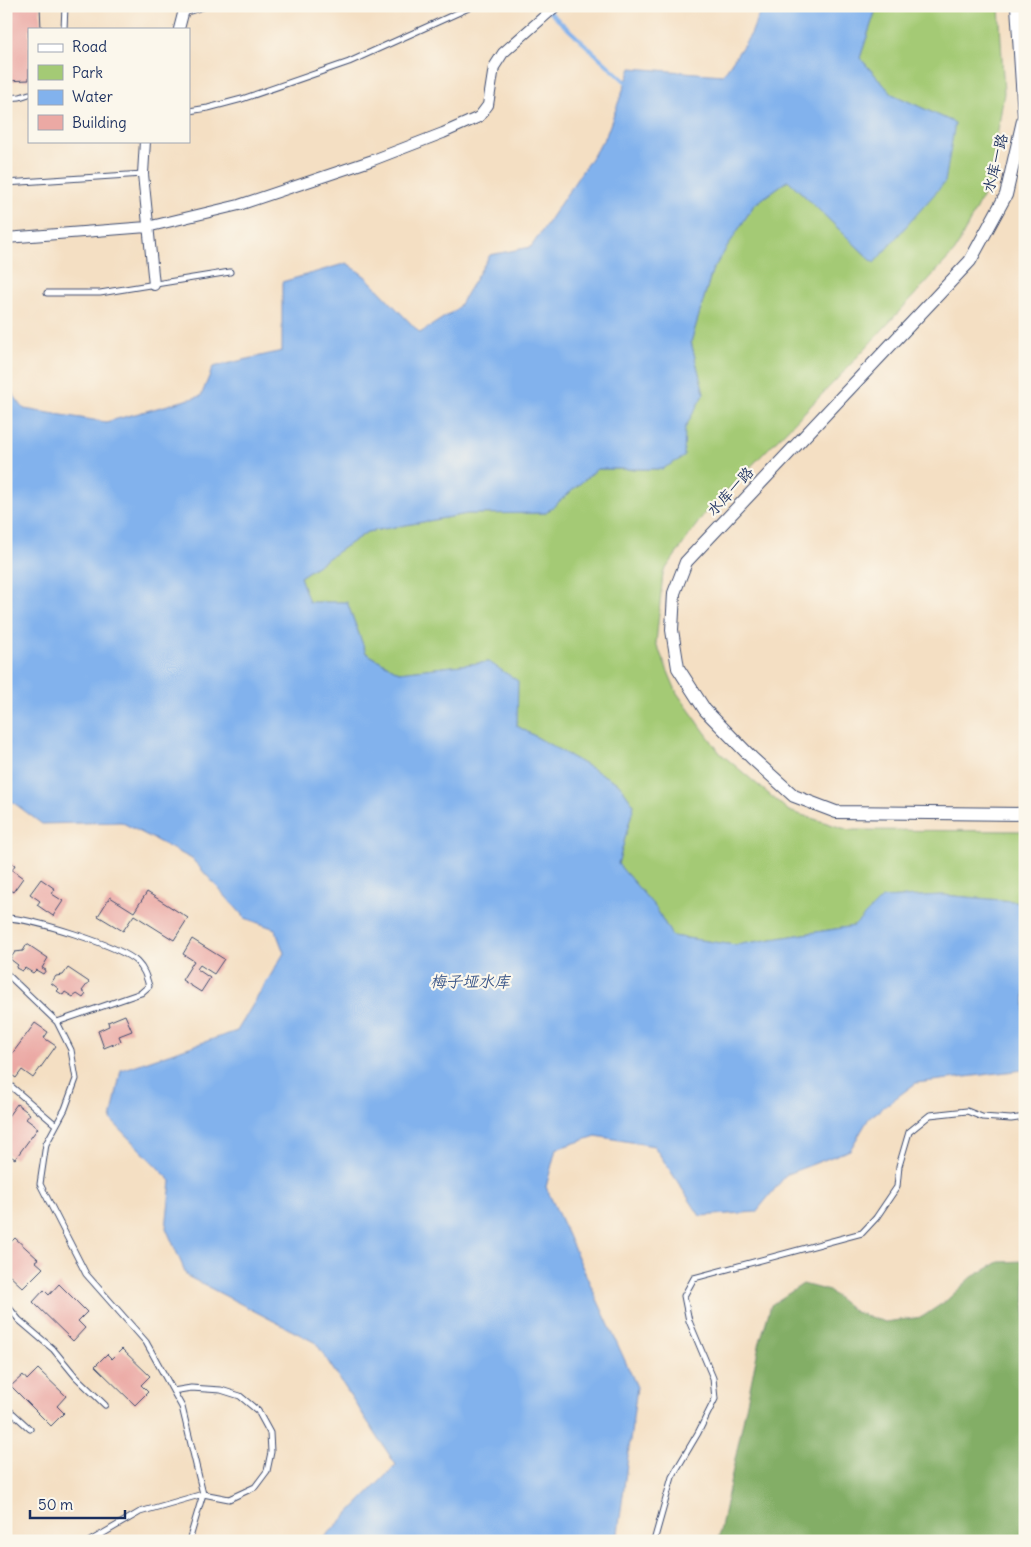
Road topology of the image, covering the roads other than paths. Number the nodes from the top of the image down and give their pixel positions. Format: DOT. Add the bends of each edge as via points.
graph roads {
  1 [pos="65,6"];
  2 [pos="206,6"];
  3 [pos="472,6"];
  4 [pos="556,6"];
  5 [pos="1017,6"];
  6 [pos="184,10"];
  7 [pos="64,28"];
  8 [pos="179,28"];
  9 [pos="28,94"];
  10 [pos="6,98"];
  11 [pos="190,111"];
  12 [pos="145,142"];
  13 [pos="143,174"];
  14 [pos="6,183"];
  15 [pos="147,227"];
  16 [pos="6,238"];
  17 [pos="230,272"];
  18 [pos="154,284"];
  19 [pos="47,293"];
  20 [pos="1025,814"];
  21 [pos="6,918"];
  22 [pos="6,973"];
  23 [pos="57,1022"];
  24 [pos="6,1082"];
  25 [pos="1025,1117"];
  26 [pos="56,1125"];
  27 [pos="6,1304"];
  28 [pos="173,1391"];
  29 [pos="105,1405"];
  30 [pos="6,1407"];
  31 [pos="30,1429"];
  32 [pos="203,1494"];
  33 [pos="90,1541"];
  34 [pos="189,1541"];
  35 [pos="654,1541"];
  1 -- 7 [label="lane"];
  2 -- 6 [label="lane"];
  3 -- 11 [label="lane" via="349,62 242,99"];
  4 -- 15 [label="street" via="503,53 494,67 488,105 479,117 373,160 239,205"];
  5 -- 20 [label="street, 水库一路" via="1024,116 1006,195 970,260 686,562 674,594 672,630 678,668 705,710 794,796 836,812"];
  6 -- 8 [label="street"];
  9 -- 10 [label="lane"];
  12 -- 13 [label="street"];
  13 -- 14 [label="lane"];
  13 -- 15 [label="street"];
  15 -- 16 [label="street"];
  15 -- 18 [label="street"];
  17 -- 18 [label="lane"];
  18 -- 19 [label="lane" via="100,293"];
  21 -- 23 [label="lane" via="46,926 124,953 146,972 149,986 141,993"];
  22 -- 23 [label="lane"];
  23 -- 26 [label="lane" via="71,1050 76,1079"];
  24 -- 26 [label="lane"];
  25 -- 35 [label="lane" via="982,1117 967,1111 930,1115 909,1132 899,1166 897,1187 862,1234 694,1278 684,1296 689,1321 713,1378 715,1399 672,1477"];
  26 -- 28 [label="lane" via="46,1144 40,1184 86,1274 146,1342"];
  27 -- 29 [label="lane"];
  28 -- 32 [label="lane" via="182,1407"];
  28 -- 32 [label="lane" via="192,1388 221,1390 240,1396 258,1410 270,1433 271,1452 266,1471 254,1487 228,1499"];
  30 -- 31 [label="lane"];
  32 -- 33 [label="lane" via="140,1512"];
  32 -- 34 [label="lane"];
}
